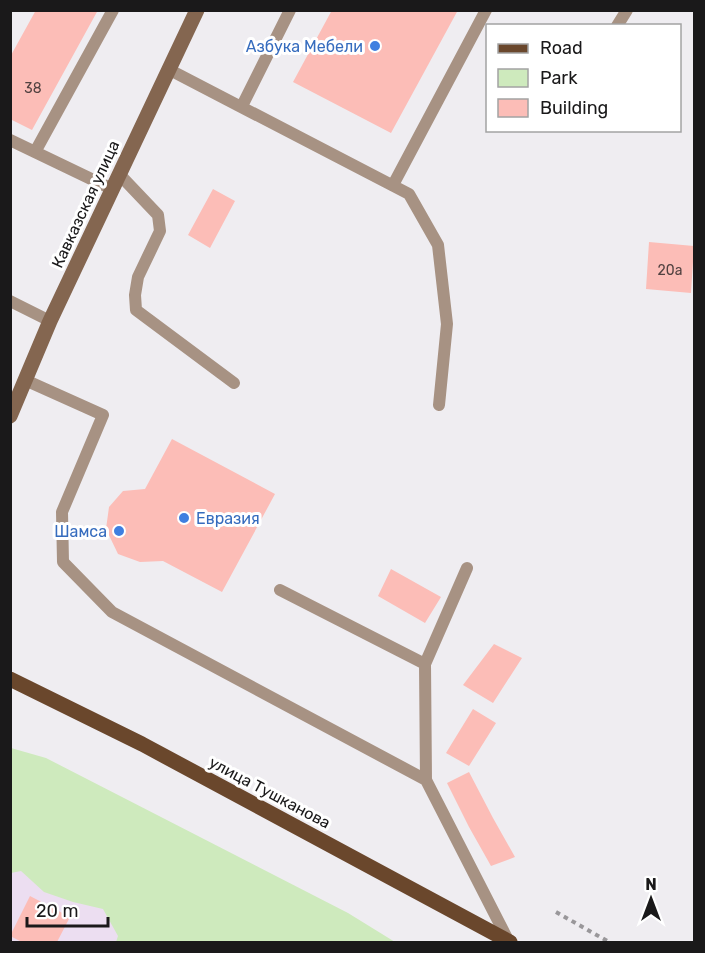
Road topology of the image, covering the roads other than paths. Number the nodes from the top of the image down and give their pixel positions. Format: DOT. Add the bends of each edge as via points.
graph roads {
  1 [pos="113,10"];
  2 [pos="197,10"];
  3 [pos="290,10"];
  4 [pos="486,10"];
  5 [pos="627,10"];
  6 [pos="618,24"];
  7 [pos="168,69"];
  8 [pos="242,106"];
  9 [pos="10,140"];
  10 [pos="35,152"];
  11 [pos="119,174"];
  12 [pos="393,185"];
  13 [pos="112,189"];
  14 [pos="10,301"];
  15 [pos="50,321"];
  16 [pos="25,380"];
  17 [pos="234,383"];
  18 [pos="439,405"];
  19 [pos="10,416"];
  20 [pos="467,568"];
  21 [pos="280,590"];
  22 [pos="426,664"];
  23 [pos="10,679"];
  24 [pos="426,780"];
  25 [pos="510,942"];
  1 -- 10 [label="lane"];
  2 -- 7 [label="street, Кавказская улица"];
  3 -- 8 [label="lane"];
  4 -- 12 [label="lane"];
  5 -- 6 [label="lane"];
  7 -- 8 [label="lane"];
  7 -- 11 [label="street, Кавказская улица"];
  8 -- 12 [label="lane"];
  9 -- 10 [label="lane"];
  10 -- 13 [label="lane"];
  11 -- 13 [label="street, Кавказская улица"];
  11 -- 17 [label="lane" via="158,215 160,231 138,277 136,310"];
  12 -- 18 [label="lane" via="409,194 438,245 447,324"];
  13 -- 15 [label="street, Кавказская улица"];
  14 -- 15 [label="lane"];
  15 -- 16 [label="street, Кавказская улица"];
  16 -- 19 [label="street, Кавказская улица"];
  16 -- 24 [label="lane" via="104,415 62,512 63,562 112,612"];
  20 -- 22 [label="lane"];
  21 -- 22 [label="lane"];
  22 -- 24 [label="lane"];
  23 -- 25 [label="main road, улица Тушканова" via="142,744"];
  24 -- 25 [label="lane"];
}
